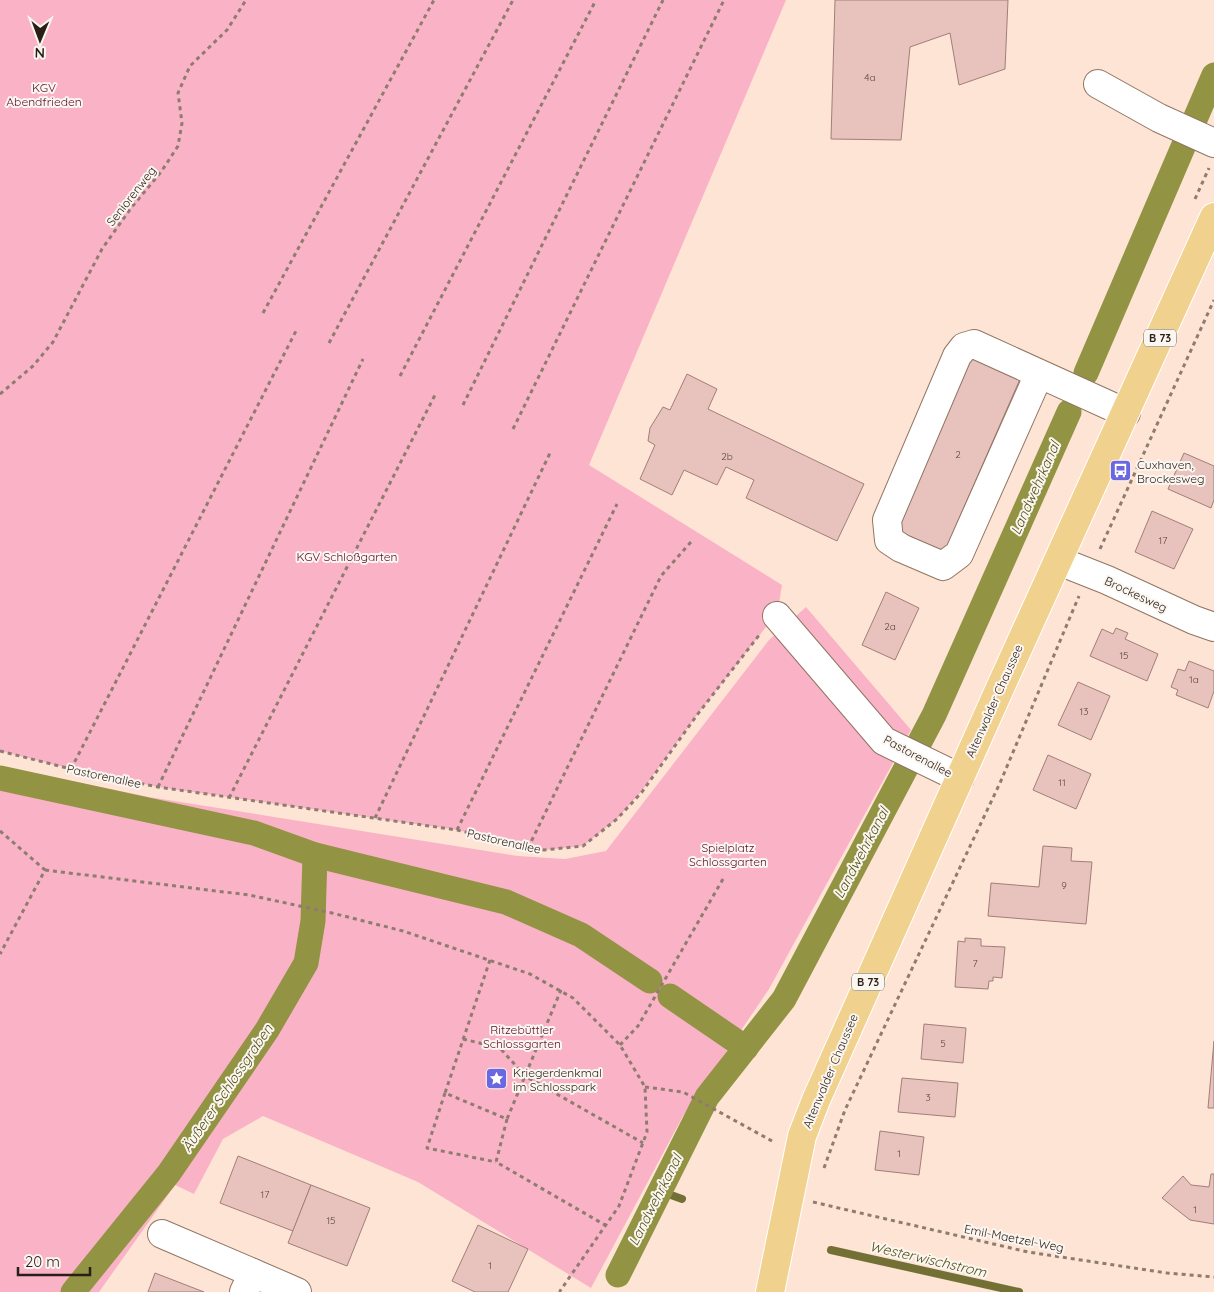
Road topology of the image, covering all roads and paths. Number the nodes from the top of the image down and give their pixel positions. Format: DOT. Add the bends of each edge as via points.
graph roads {
  1 [pos="246,0"];
  2 [pos="434,0"];
  3 [pos="513,0"];
  4 [pos="596,0"];
  5 [pos="663,0"];
  6 [pos="724,0"];
  7 [pos="1098,84"];
  8 [pos="1214,142"];
  9 [pos="1214,217"];
  10 [pos="1214,300"];
  11 [pos="263,313"];
  12 [pos="297,329"];
  13 [pos="329,343"];
  14 [pos="363,359"];
  15 [pos="1039,374"];
  16 [pos="400,376"];
  17 [pos="436,393"];
  18 [pos="0,394"];
  19 [pos="463,405"];
  20 [pos="1126,413"];
  21 [pos="513,429"];
  22 [pos="551,451"];
  23 [pos="618,504"];
  24 [pos="691,542"];
  25 [pos="1059,561"];
  26 [pos="1089,573"];
  27 [pos="778,616"];
  28 [pos="1214,626"];
  29 [pos="0,751"];
  30 [pos="71,769"];
  31 [pos="960,778"];
  32 [pos="158,787"];
  33 [pos="230,798"];
  34 [pos="375,818"];
  35 [pos="458,830"];
  36 [pos="0,831"];
  37 [pos="528,848"];
  38 [pos="45,870"];
  39 [pos="723,879"];
  40 [pos="0,954"];
  41 [pos="490,960"];
  42 [pos="561,990"];
  43 [pos="463,1039"];
  44 [pos="620,1046"];
  45 [pos="525,1076"];
  46 [pos="645,1087"];
  47 [pos="445,1093"];
  48 [pos="507,1119"];
  49 [pos="772,1141"];
  50 [pos="642,1143"];
  51 [pos="496,1162"];
  52 [pos="823,1170"];
  53 [pos="806,1195"];
  54 [pos="605,1225"];
  55 [pos="162,1234"];
  56 [pos="1214,1277"];
  57 [pos="249,1283"];
  58 [pos="297,1292"];
  59 [pos="561,1292"];
  60 [pos="770,1292"];
  1 -- 18 [label="path, Seniorenweg" via="227,30 190,66 178,93 182,123 178,146 102,249 53,342 33,366"];
  2 -- 11 [label="path"];
  3 -- 13 [label="path"];
  4 -- 16 [label="path"];
  5 -- 19 [label="path"];
  6 -- 21 [label="path"];
  7 -- 8 [label="street" via="1159,118"];
  9 -- 20 [label="main road, Altenwalder Chaussee / B 73"];
  10 -- 26 [label="path"];
  12 -- 30 [label="path"];
  14 -- 32 [label="path"];
  15 -- 15 [label="street" via="974,344 951,349 911,440 886,520 889,540 943,566 959,554"];
  15 -- 20 [label="street"];
  17 -- 33 [label="path"];
  20 -- 25 [label="main road, Altenwalder Chaussee / B 73"];
  22 -- 34 [label="path"];
  23 -- 35 [label="path"];
  24 -- 37 [label="path" via="661,576"];
  25 -- 26 [label="street, Brockesweg"];
  25 -- 31 [label="main road, Altenwalder Chaussee / B 73"];
  26 -- 28 [label="street, Brockesweg"];
  26 -- 52 [label="path" via="1000,783 845,1110"];
  27 -- 31 [label="street, Pastorenallee" via="884,741"];
  27 -- 37 [label="path, Pastorenallee" via="769,623 642,792 617,820 583,846 544,850"];
  29 -- 30 [label="path, Pastorenallee"];
  30 -- 32 [label="path, Pastorenallee"];
  31 -- 53 [label="main road, Altenwalder Chaussee / B 73" via="802,1136"];
  32 -- 33 [label="path, Pastorenallee"];
  33 -- 34 [label="path, Pastorenallee"];
  34 -- 35 [label="path, Pastorenallee"];
  35 -- 37 [label="path, Pastorenallee"];
  36 -- 38 [label="path"];
  38 -- 40 [label="path"];
  38 -- 41 [label="path" via="249,895 403,931"];
  39 -- 44 [label="path" via="638,1026"];
  41 -- 42 [label="path" via="530,974"];
  41 -- 43 [label="path"];
  42 -- 44 [label="path"];
  42 -- 45 [label="path"];
  43 -- 45 [label="path" via="500,1048"];
  43 -- 47 [label="path"];
  44 -- 46 [label="path"];
  45 -- 48 [label="path"];
  45 -- 50 [label="path"];
  46 -- 49 [label="path" via="683,1092"];
  46 -- 50 [label="path" via="646,1132"];
  47 -- 48 [label="path"];
  47 -- 51 [label="path" via="427,1148"];
  48 -- 51 [label="path"];
  50 -- 54 [label="path" via="619,1206"];
  51 -- 54 [label="path"];
  53 -- 56 [label="path, Emil-Maetzel-Weg" via="1028,1252"];
  53 -- 60 [label="main road, B 73"];
  54 -- 59 [label="path"];
  55 -- 57 [label="street"];
  57 -- 58 [label="street"];
}
